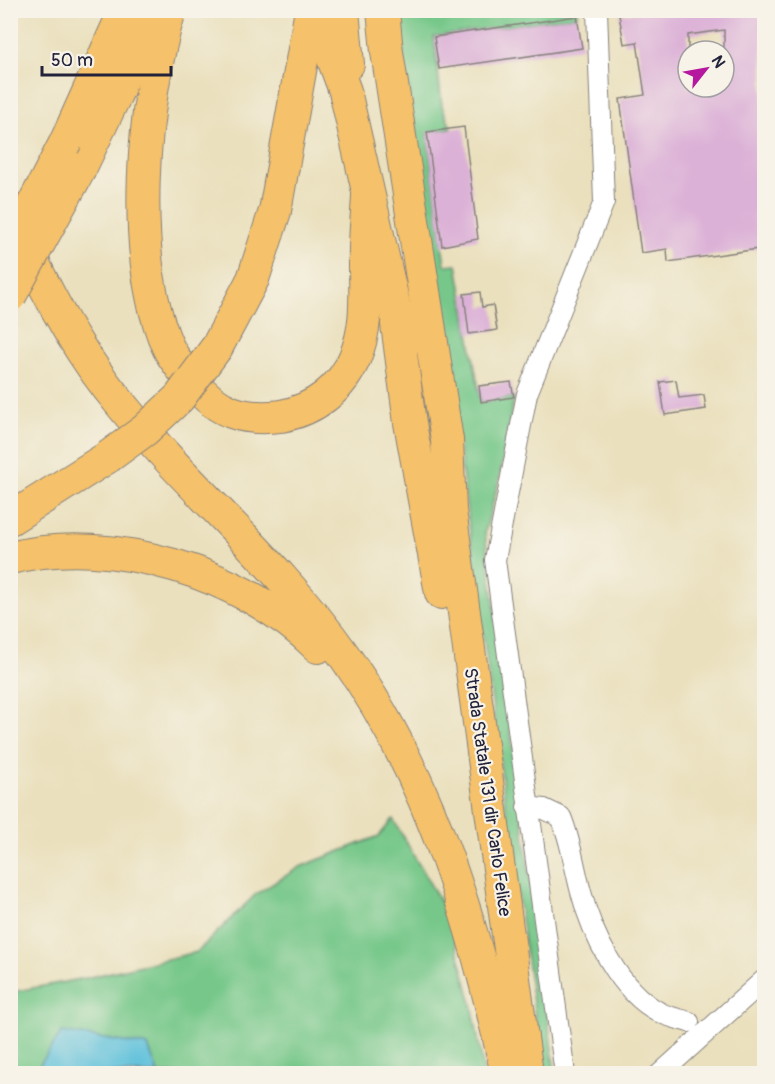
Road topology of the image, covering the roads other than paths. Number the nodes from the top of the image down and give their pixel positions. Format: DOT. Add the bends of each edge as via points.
graph roads {
  1 [pos="124,10"];
  2 [pos="150,10"];
  3 [pos="170,10"];
  4 [pos="313,10"];
  5 [pos="343,10"];
  6 [pos="383,10"];
  7 [pos="597,10"];
  8 [pos="352,125"];
  9 [pos="368,195"];
  10 [pos="10,207"];
  11 [pos="10,249"];
  12 [pos="10,296"];
  13 [pos="397,324"];
  14 [pos="450,510"];
  15 [pos="10,519"];
  16 [pos="10,558"];
  17 [pos="415,784"];
  18 [pos="527,807"];
  19 [pos="765,980"];
  20 [pos="689,1022"];
  21 [pos="507,1074"];
  22 [pos="512,1074"];
  23 [pos="527,1074"];
  24 [pos="565,1074"];
  25 [pos="660,1074"];
  1 -- 11 [label="highway, bridge" via="66,141"];
  2 -- 12 [label="highway, bridge" via="80,169"];
  3 -- 9 [label="highway" via="149,123 144,248 154,302 168,345 182,370 214,405 255,417 297,413 316,405 342,380 355,357 364,325"];
  4 -- 8 [label="highway" via="345,91"];
  4 -- 15 [label="highway, bridge" via="297,78 275,211 253,279 217,347 179,398 145,430"];
  5 -- 8 [label="highway"];
  6 -- 14 [label="highway" via="447,440"];
  7 -- 18 [label="street" via="604,202 527,394 495,560"];
  8 -- 9 [label="highway"];
  9 -- 13 [label="highway"];
  10 -- 17 [label="highway" via="69,333 118,402 342,652 385,718"];
  13 -- 14 [label="highway"];
  13 -- 22 [label="highway" via="410,423 461,699"];
  14 -- 23 [label="highway, Strada Statale 131 dir Carlo Felice"];
  16 -- 17 [label="highway" via="78,551 133,555 186,567 250,595 291,622 332,660"];
  17 -- 21 [label="highway" via="466,912"];
  18 -- 20 [label="street" via="544,808 561,817 582,894 604,950 624,985 658,1012"];
  18 -- 24 [label="street"];
  19 -- 25 [label="street"];
}
